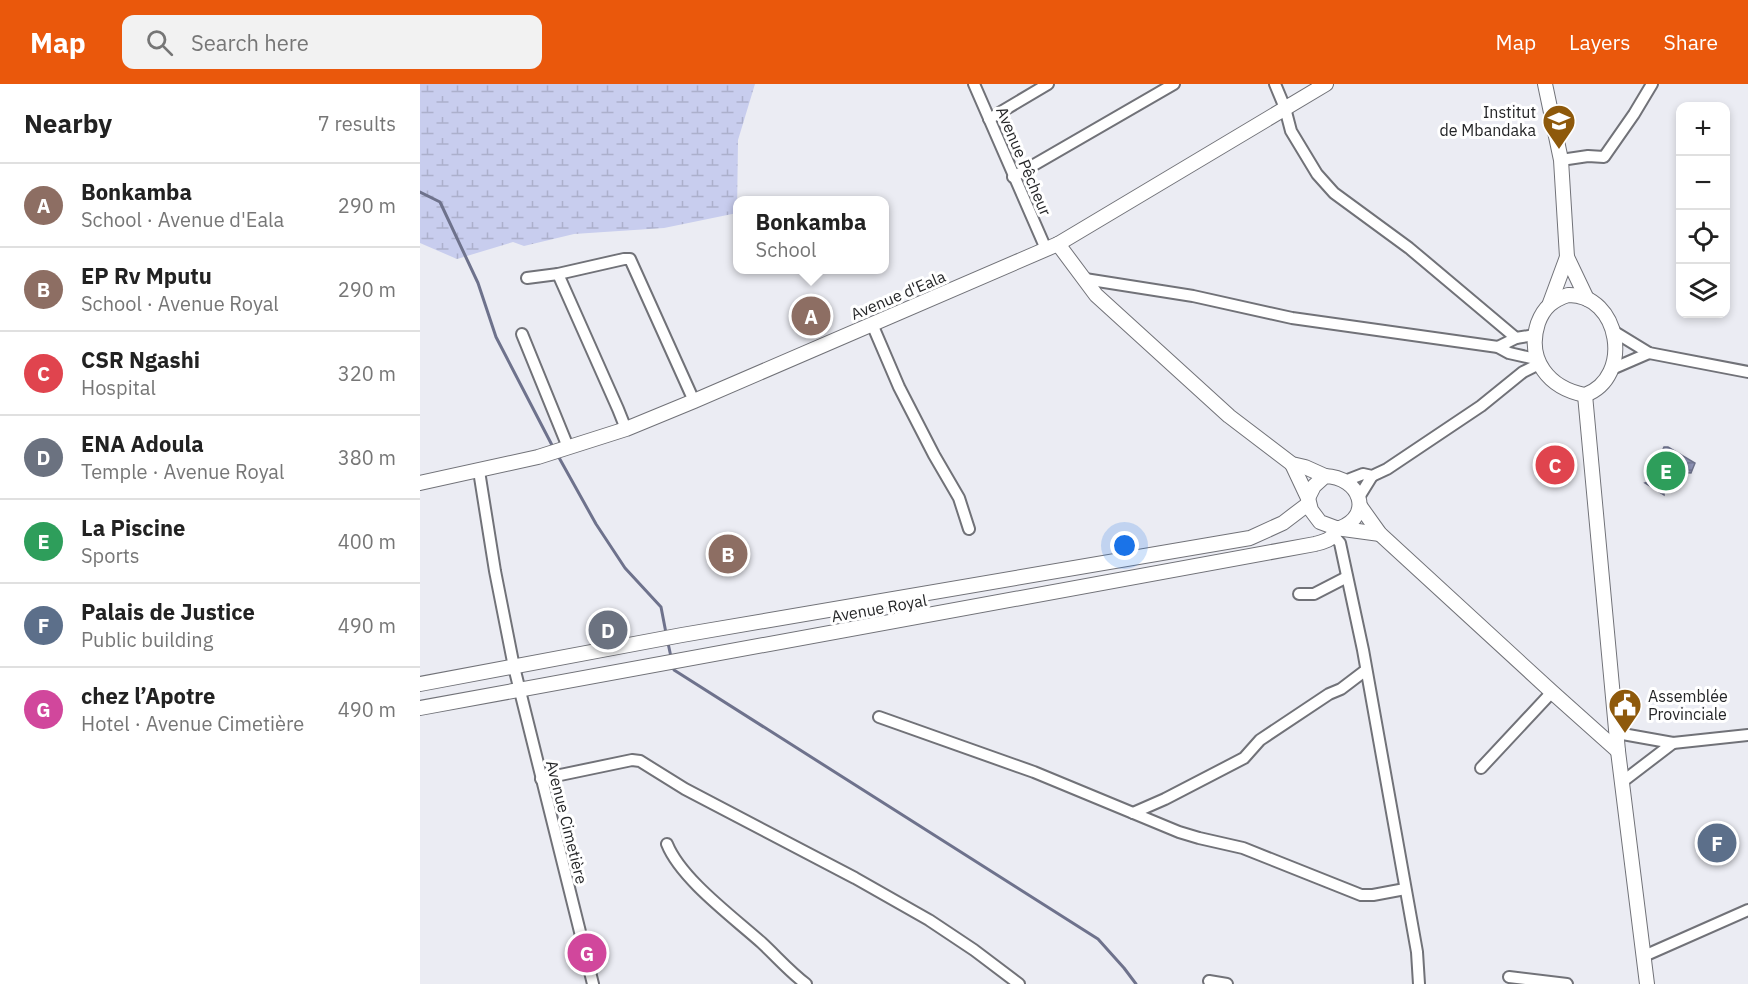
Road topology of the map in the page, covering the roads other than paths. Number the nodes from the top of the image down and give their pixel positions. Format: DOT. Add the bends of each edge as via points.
graph roads {
  1 [pos="974,84"];
  2 [pos="1048,84"];
  3 [pos="1174,84"];
  4 [pos="1275,84"];
  5 [pos="1326,84"];
  6 [pos="1545,84"];
  7 [pos="1652,84"];
  8 [pos="1285,108"];
  9 [pos="989,119"];
  10 [pos="1561,160"];
  11 [pos="1013,177"];
  12 [pos="1052,247"];
  13 [pos="1567,257"];
  14 [pos="558,274"];
  15 [pos="527,278"];
  16 [pos="1085,279"];
  17 [pos="1587,299"];
  18 [pos="1550,303"];
  19 [pos="872,324"];
  20 [pos="1613,331"];
  21 [pos="522,334"];
  22 [pos="1535,335"];
  23 [pos="1516,338"];
  24 [pos="1498,347"];
  25 [pos="1648,353"];
  26 [pos="1538,361"];
  27 [pos="1612,369"];
  28 [pos="1748,372"];
  29 [pos="1585,395"];
  30 [pos="694,401"];
  31 [pos="626,429"];
  32 [pos="565,449"];
  33 [pos="1292,464"];
  34 [pos="479,471"];
  35 [pos="1325,476"];
  36 [pos="1371,476"];
  37 [pos="1345,481"];
  38 [pos="420,483"];
  39 [pos="1308,501"];
  40 [pos="1360,501"];
  41 [pos="969,529"];
  42 [pos="1337,531"];
  43 [pos="1380,534"];
  44 [pos="1347,577"];
  45 [pos="1299,594"];
  46 [pos="514,667"];
  47 [pos="1366,670"];
  48 [pos="420,684"];
  49 [pos="519,690"];
  50 [pos="1552,692"];
  51 [pos="420,708"];
  52 [pos="879,717"];
  53 [pos="1617,733"];
  54 [pos="1748,735"];
  55 [pos="1673,743"];
  56 [pos="1618,751"];
  57 [pos="1481,768"];
  58 [pos="541,779"];
  59 [pos="1622,782"];
  60 [pos="1133,813"];
  61 [pos="667,844"];
  62 [pos="1405,889"];
  63 [pos="1748,910"];
  64 [pos="1644,956"];
  65 [pos="1509,977"];
  66 [pos="1209,981"];
  67 [pos="592,984"];
  68 [pos="806,984"];
  69 [pos="1018,984"];
  70 [pos="1227,984"];
  71 [pos="1419,984"];
  72 [pos="1567,984"];
  73 [pos="1647,984"];
  1 -- 9 [label="street, Avenue Pêcheur"];
  2 -- 9 [label="street"];
  3 -- 11 [label="street"];
  4 -- 8 [label="street"];
  5 -- 8 [label="street, Avenue d'Eala"];
  6 -- 10 [label="street"];
  7 -- 10 [label="street" via="1604,157"];
  8 -- 12 [label="street, Avenue d'Eala"];
  8 -- 23 [label="street" via="1291,131 1317,174 1334,193 1408,248"];
  9 -- 11 [label="street, Avenue Pêcheur"];
  10 -- 13 [label="street"];
  11 -- 12 [label="street, Avenue Pêcheur"];
  12 -- 16 [label="street"];
  12 -- 19 [label="street, Avenue d'Eala"];
  13 -- 17 [label="street"];
  13 -- 18 [label="street"];
  14 -- 15 [label="street"];
  14 -- 30 [label="street" via="630,260"];
  14 -- 31 [label="street"];
  16 -- 24 [label="street" via="1193,296 1292,318"];
  16 -- 33 [label="street" via="1096,295 1229,416"];
  17 -- 18 [label="street" via="1575,295"];
  17 -- 20 [label="street" via="1605,316"];
  18 -- 22 [label="street"];
  19 -- 30 [label="street, Avenue d'Eala"];
  19 -- 41 [label="street" via="899,387 959,498"];
  20 -- 25 [label="street"];
  20 -- 27 [label="street" via="1617,346"];
  21 -- 32 [label="street"];
  22 -- 23 [label="street"];
  22 -- 26 [label="street"];
  23 -- 24 [label="street"];
  24 -- 26 [label="street"];
  25 -- 27 [label="street"];
  25 -- 28 [label="street"];
  26 -- 29 [label="street" via="1560,385"];
  26 -- 36 [label="street" via="1481,406"];
  27 -- 29 [label="street" via="1597,389"];
  29 -- 53 [label="street"];
  30 -- 31 [label="street, Avenue d'Eala"];
  31 -- 32 [label="street, Avenue d'Eala"];
  32 -- 34 [label="street, Avenue d'Eala"];
  33 -- 35 [label="street"];
  33 -- 39 [label="street"];
  34 -- 38 [label="street, Avenue d'Eala"];
  34 -- 46 [label="street, Avenue Cimetière"];
  35 -- 37 [label="street"];
  35 -- 39 [label="street" via="1314,486"];
  36 -- 37 [label="street" via="1363,474"];
  36 -- 40 [label="street"];
  37 -- 40 [label="street"];
  39 -- 42 [label="street" via="1315,518"];
  39 -- 46 [label="street, Avenue Royal" via="1283,523 1250,538"];
  40 -- 42 [label="street" via="1350,522"];
  40 -- 43 [label="street"];
  42 -- 43 [label="street"];
  42 -- 44 [label="street"];
  42 -- 49 [label="street, Avenue Royal" via="1327,541 1304,546"];
  43 -- 50 [label="street"];
  44 -- 45 [label="street" via="1314,594"];
  44 -- 47 [label="street"];
  46 -- 48 [label="street, Avenue Royal"];
  46 -- 49 [label="street, Avenue Cimetière"];
  47 -- 60 [label="street" via="1260,740 1244,758"];
  47 -- 62 [label="street"];
  49 -- 51 [label="street, Avenue Royal"];
  49 -- 58 [label="street, Avenue Cimetière"];
  50 -- 56 [label="street"];
  50 -- 57 [label="street"];
  52 -- 60 [label="street" via="1034,772"];
  53 -- 55 [label="street"];
  53 -- 56 [label="street"];
  54 -- 55 [label="street"];
  55 -- 59 [label="street"];
  56 -- 59 [label="street"];
  58 -- 67 [label="street, Avenue Cimetière"];
  58 -- 69 [label="street" via="640,761 929,920"];
  59 -- 64 [label="street"];
  60 -- 62 [label="street" via="1199,838 1243,848 1361,894"];
  61 -- 68 [label="street" via="683,870"];
  62 -- 71 [label="street"];
  63 -- 64 [label="street"];
  64 -- 73 [label="street"];
  65 -- 72 [label="street"];
  66 -- 70 [label="street"];
}
